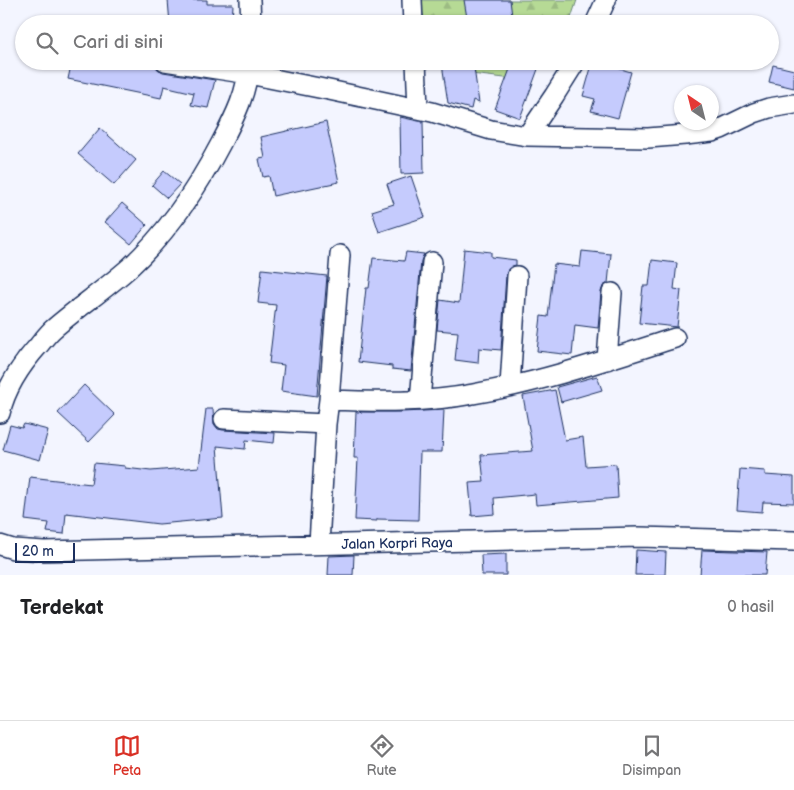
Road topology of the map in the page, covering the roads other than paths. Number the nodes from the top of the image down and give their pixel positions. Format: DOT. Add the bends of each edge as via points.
graph roads {
  1 [pos="250,0"];
  2 [pos="412,0"];
  3 [pos="606,0"];
  4 [pos="251,15"];
  5 [pos="413,15"];
  6 [pos="600,15"];
  7 [pos="249,70"];
  8 [pos="256,70"];
  9 [pos="416,70"];
  10 [pos="570,70"];
  11 [pos="794,104"];
  12 [pos="418,109"];
  13 [pos="526,136"];
  14 [pos="340,255"];
  15 [pos="432,262"];
  16 [pos="517,276"];
  17 [pos="612,293"];
  18 [pos="675,338"];
  19 [pos="607,360"];
  20 [pos="510,386"];
  21 [pos="329,400"];
  22 [pos="420,400"];
  23 [pos="0,414"];
  24 [pos="224,419"];
  25 [pos="326,424"];
  26 [pos="794,541"];
  27 [pos="319,544"];
  28 [pos="0,545"];
  1 -- 4 [label="street"];
  2 -- 5 [label="street"];
  3 -- 6 [label="street"];
  7 -- 23 [label="street" via="242,100 232,124 210,165 177,214 130,267 50,332 26,359 13,379"];
  8 -- 12 [label="street"];
  9 -- 12 [label="street"];
  10 -- 13 [label="street"];
  11 -- 13 [label="street" via="769,108 712,132 648,138"];
  12 -- 13 [label="street" via="491,130"];
  14 -- 21 [label="street"];
  15 -- 22 [label="street"];
  16 -- 20 [label="street"];
  17 -- 19 [label="street"];
  18 -- 19 [label="street"];
  19 -- 20 [label="street"];
  20 -- 22 [label="street"];
  21 -- 22 [label="street"];
  21 -- 25 [label="street"];
  24 -- 25 [label="street"];
  25 -- 27 [label="street"];
  26 -- 27 [label="street, Jalan Korpri Raya" via="639,537"];
  27 -- 28 [label="street, Jalan Korpri Raya" via="44,551"];
}
